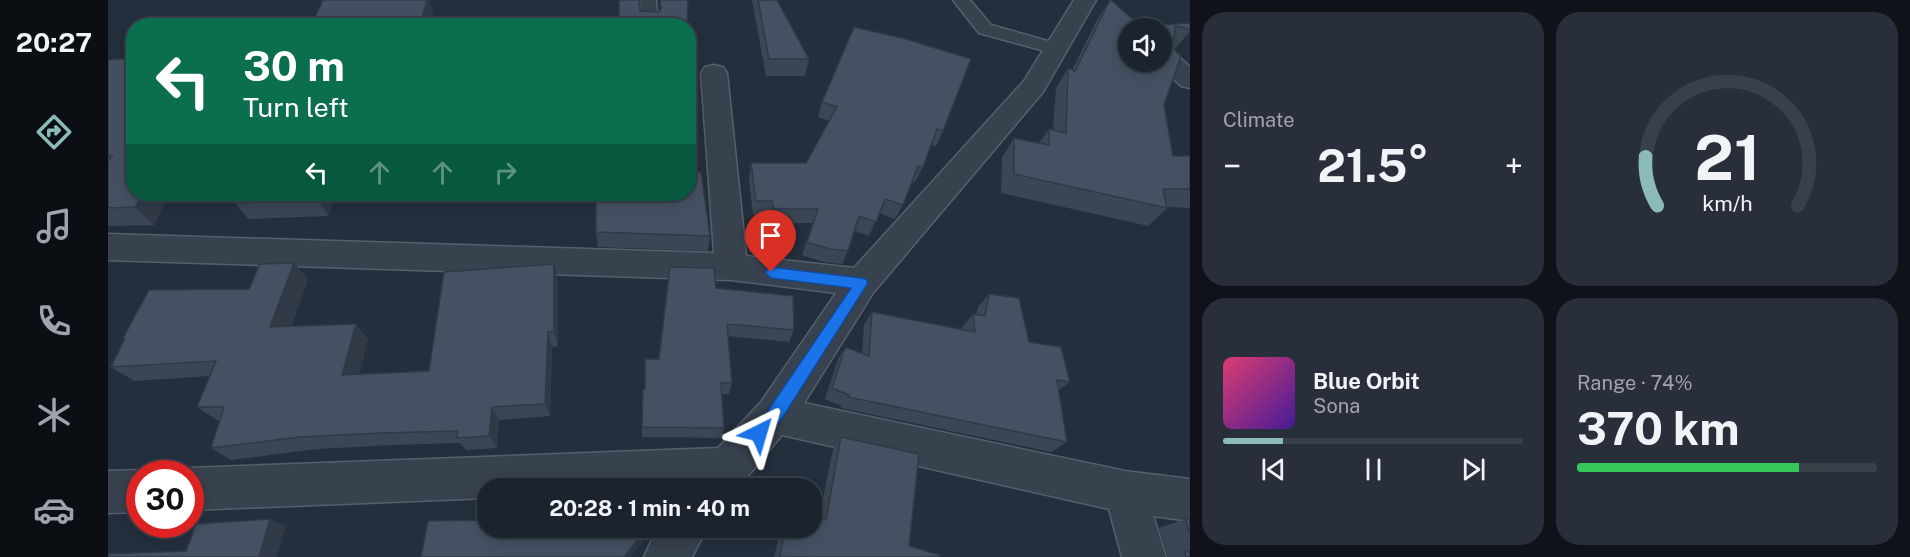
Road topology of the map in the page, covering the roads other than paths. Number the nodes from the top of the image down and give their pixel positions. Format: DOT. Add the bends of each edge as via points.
graph roads {
  1 [pos="648,0"];
  2 [pos="961,0"];
  3 [pos="1098,2"];
  4 [pos="649,18"];
  5 [pos="1056,49"];
  6 [pos="1172,64"];
  7 [pos="714,73"];
  8 [pos="1190,80"];
  9 [pos="108,247"];
  10 [pos="731,267"];
  11 [pos="861,283"];
  12 [pos="775,415"];
  13 [pos="721,478"];
  14 [pos="477,484"];
  15 [pos="204,489"];
  16 [pos="126,491"];
  17 [pos="108,492"];
  18 [pos="1125,492"];
  19 [pos="1190,500"];
  20 [pos="679,538"];
  21 [pos="666,557"];
  22 [pos="1144,557"];
  1 -- 4 [label="lane"];
  2 -- 5 [label="lane" via="985,29"];
  3 -- 5 [label="street"];
  5 -- 11 [label="street" via="1034,86"];
  6 -- 8 [label="street"];
  7 -- 10 [label="street"];
  9 -- 10 [label="street"];
  10 -- 11 [label="street"];
  11 -- 12 [label="street"];
  12 -- 13 [label="street"];
  12 -- 18 [label="street"];
  14 -- 15 [label="street"];
  16 -- 17 [label="street"];
  18 -- 19 [label="street"];
  18 -- 22 [label="street"];
  20 -- 21 [label="street"];
}
